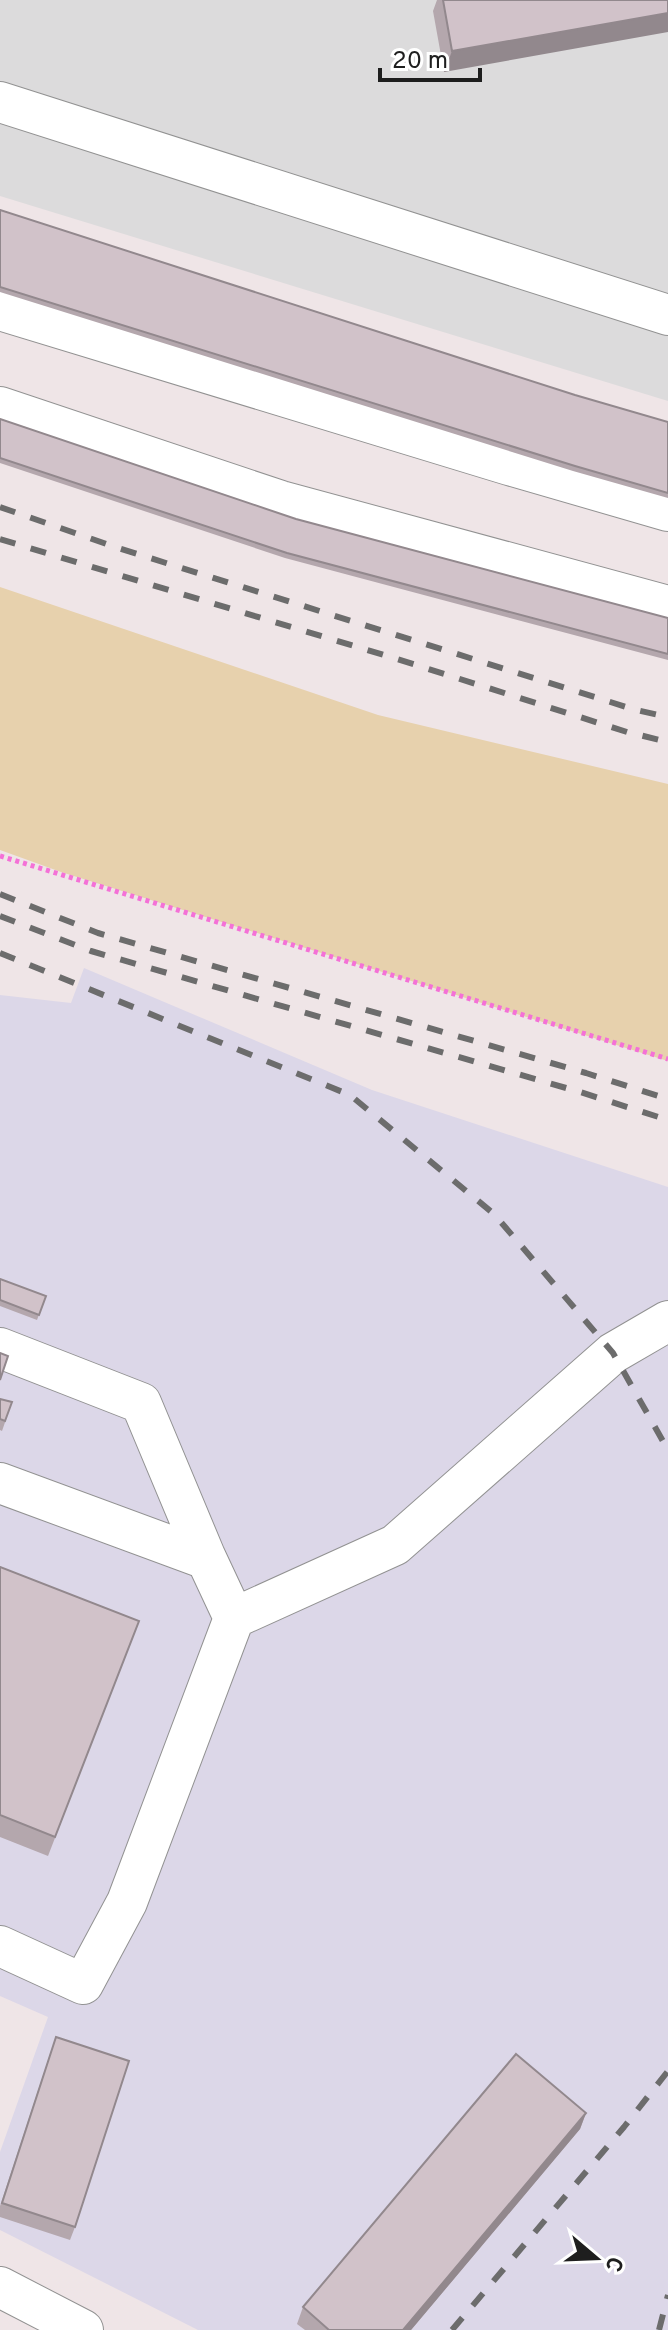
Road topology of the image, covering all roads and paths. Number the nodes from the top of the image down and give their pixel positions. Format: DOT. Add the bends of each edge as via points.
graph roads {
  1 [pos="0,102"];
  2 [pos="0,310"];
  3 [pos="668,315"];
  4 [pos="0,407"];
  5 [pos="668,511"];
  6 [pos="668,606"];
  7 [pos="0,856"];
  8 [pos="668,1059"];
  9 [pos="668,1321"];
  10 [pos="0,1348"];
  11 [pos="0,1483"];
  12 [pos="206,1559"];
  13 [pos="234,1618"];
  14 [pos="0,1946"];
  15 [pos="0,2287"];
  16 [pos="83,2330"];
  1 -- 3 [label="street"];
  2 -- 5 [label="street"];
  4 -- 6 [label="street" via="281,501"];
  7 -- 8 [label="path"];
  9 -- 13 [label="street" via="613,1353 395,1545"];
  10 -- 12 [label="street" via="141,1403"];
  11 -- 12 [label="street"];
  12 -- 13 [label="street"];
  13 -- 14 [label="street" via="127,1902 83,1984"];
  15 -- 16 [label="street"];
}
